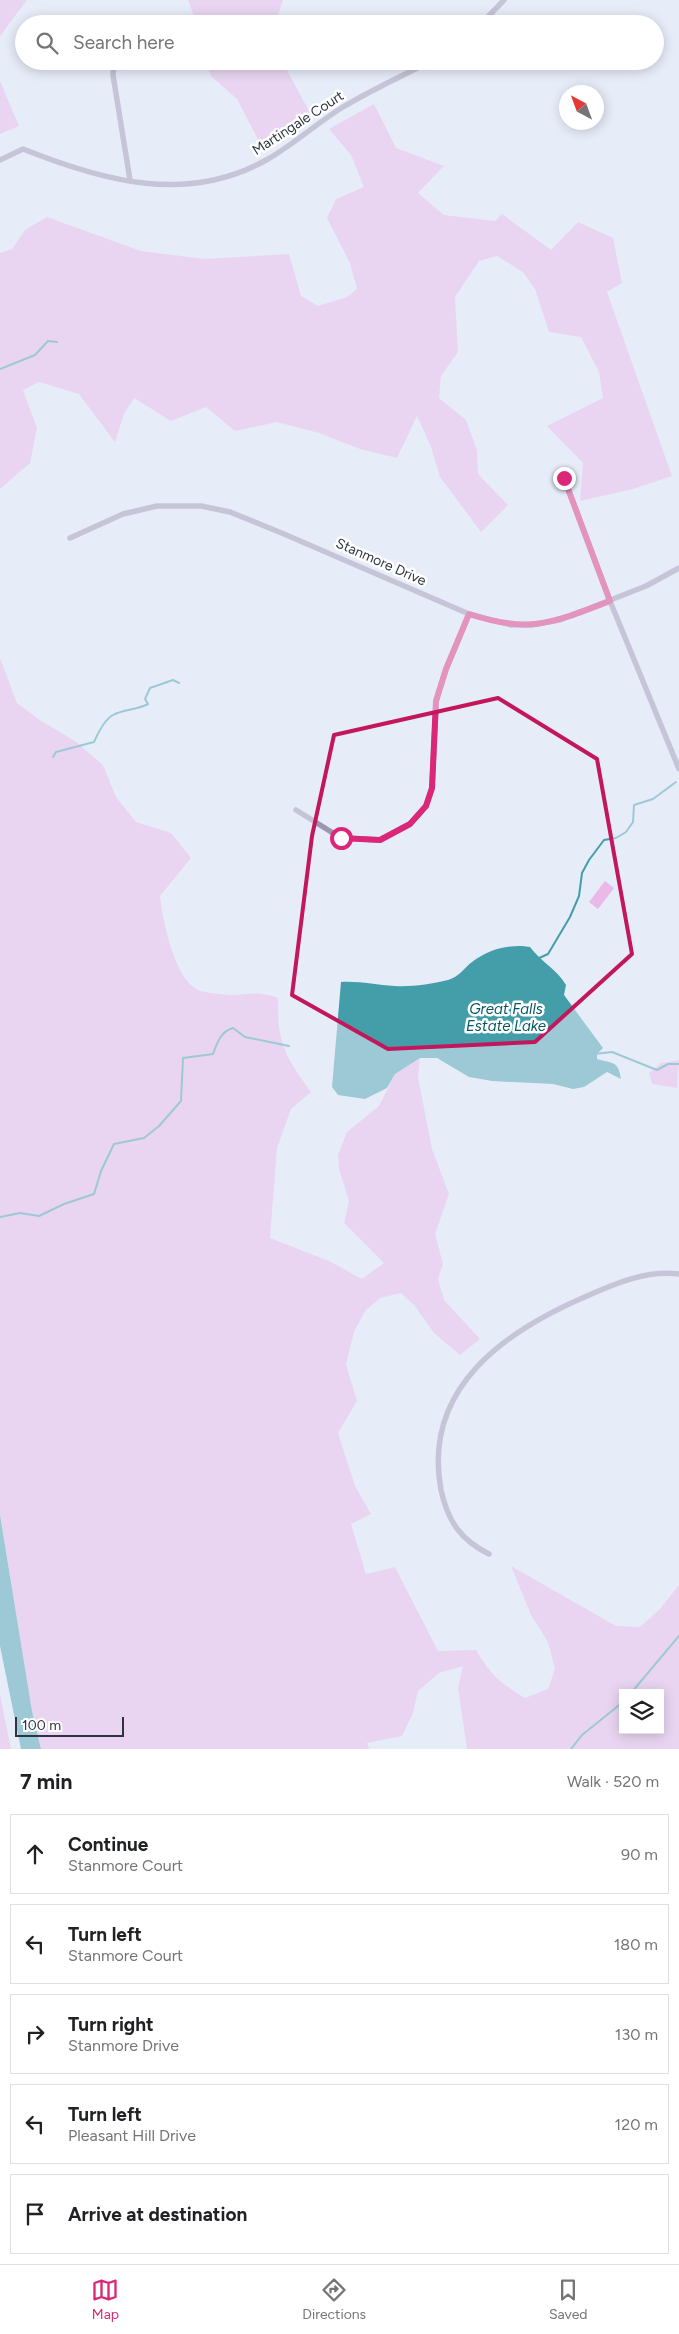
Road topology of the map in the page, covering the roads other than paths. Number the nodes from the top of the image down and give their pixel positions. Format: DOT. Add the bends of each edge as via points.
graph roads {
  1 [pos="504,0"];
  2 [pos="490,15"];
  3 [pos="113,70"];
  4 [pos="414,70"];
  5 [pos="0,160"];
  6 [pos="130,180"];
  7 [pos="564,478"];
  8 [pos="70,538"];
  9 [pos="679,568"];
  10 [pos="610,601"];
  11 [pos="469,614"];
  12 [pos="679,769"];
  13 [pos="296,810"];
  14 [pos="679,1274"];
  15 [pos="489,1554"];
  1 -- 2 [label="street"];
  3 -- 6 [label="street"];
  4 -- 6 [label="street, Martingale Court" via="344,106 249,169 191,185 162,186"];
  5 -- 6 [label="street, Martingale Court" via="23,149 87,171"];
  7 -- 10 [label="street"];
  8 -- 11 [label="street, Stanmore Drive" via="119,515 157,506 201,506 230,512"];
  9 -- 10 [label="street, Stanmore Drive"];
  10 -- 11 [label="street, Stanmore Drive" via="560,620 531,626 496,623"];
  10 -- 12 [label="street"];
  11 -- 13 [label="street" via="436,701 432,788 426,806 410,824 380,840 341,838"];
  14 -- 15 [label="street" via="623,1280 556,1309 501,1345 479,1363 462,1384 448,1410 441,1433 439,1476 443,1500 456,1530 471,1546"];
}
